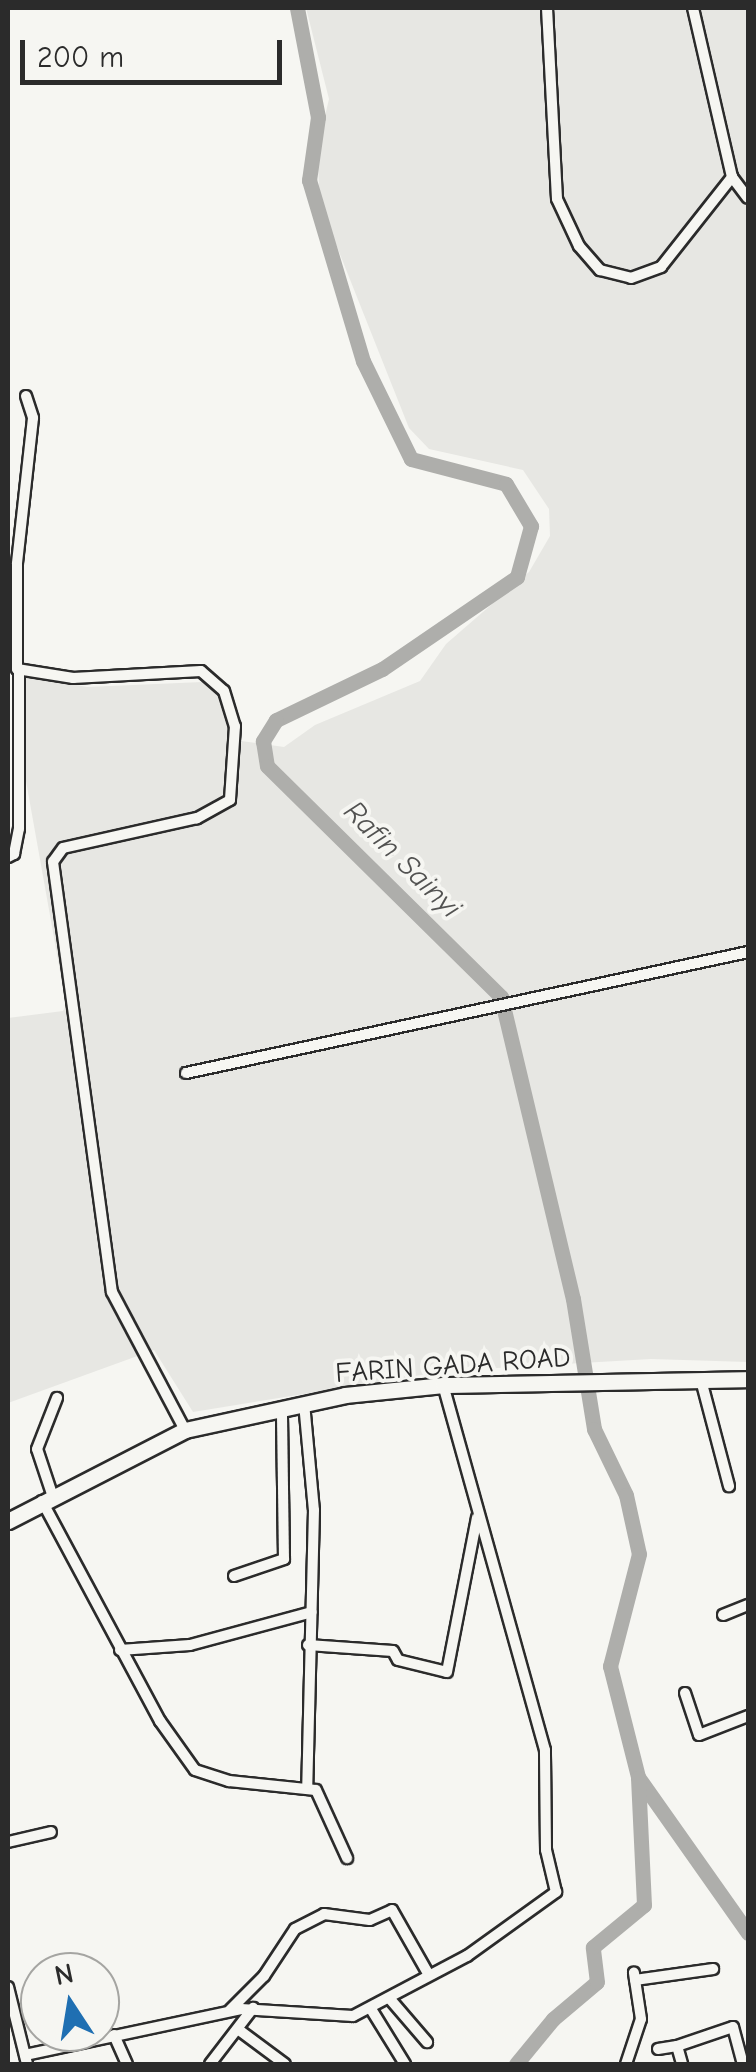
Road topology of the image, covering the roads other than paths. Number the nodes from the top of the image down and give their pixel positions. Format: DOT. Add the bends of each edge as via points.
graph roads {
  1 [pos="546,8"];
  2 [pos="693,8"];
  3 [pos="732,177"];
  4 [pos="748,198"];
  5 [pos="26,396"];
  6 [pos="12,566"];
  7 [pos="19,669"];
  8 [pos="8,857"];
  9 [pos="748,952"];
  10 [pos="186,1073"];
  11 [pos="701,1380"];
  12 [pos="748,1380"];
  13 [pos="443,1385"];
  14 [pos="58,1398"];
  15 [pos="304,1403"];
  16 [pos="282,1408"];
  17 [pos="185,1430"];
  18 [pos="729,1486"];
  19 [pos="47,1497"];
  20 [pos="477,1518"];
  21 [pos="8,1521"];
  22 [pos="234,1576"];
  23 [pos="748,1605"];
  24 [pos="312,1612"];
  25 [pos="722,1615"];
  26 [pos="308,1645"];
  27 [pos="120,1650"];
  28 [pos="685,1694"];
  29 [pos="748,1716"];
  30 [pos="306,1789"];
  31 [pos="51,1832"];
  32 [pos="8,1842"];
  33 [pos="346,1858"];
  34 [pos="713,1968"];
  35 [pos="429,1975"];
  36 [pos="8,1987"];
  37 [pos="390,1998"];
  38 [pos="253,2008"];
  39 [pos="371,2009"];
  40 [pos="229,2011"];
  41 [pos="238,2030"];
  42 [pos="120,2034"];
  43 [pos="426,2042"];
  44 [pos="676,2046"];
  45 [pos="658,2050"];
  46 [pos="54,2052"];
  47 [pos="26,2060"];
  48 [pos="745,2060"];
  49 [pos="210,2064"];
  50 [pos="284,2064"];
  51 [pos="405,2064"];
  52 [pos="626,2064"];
  53 [pos="682,2064"];
  54 [pos="727,2064"];
  1 -- 3 [label="street" via="556,199 579,246 600,270 631,278 661,267"];
  2 -- 3 [label="street"];
  3 -- 4 [label="street"];
  5 -- 6 [label="street" via="32,434"];
  6 -- 7 [label="street"];
  7 -- 8 [label="street" via="19,828"];
  7 -- 17 [label="street" via="74,678 201,672 224,691 235,726 230,800 198,818 63,848 53,862 112,1292"];
  9 -- 10 [label="street"];
  11 -- 12 [label="main road, FARIN GADA ROAD"];
  11 -- 13 [label="main road, FARIN GADA ROAD"];
  11 -- 18 [label="street"];
  13 -- 15 [label="main road, FARIN GADA ROAD"];
  13 -- 20 [label="street"];
  14 -- 19 [label="street" via="37,1448"];
  15 -- 16 [label="main road, FARIN GADA ROAD"];
  15 -- 24 [label="street" via="314,1510"];
  16 -- 17 [label="main road, FARIN GADA ROAD"];
  16 -- 22 [label="street" via="284,1559"];
  17 -- 19 [label="main road, FARIN GADA ROAD"];
  19 -- 21 [label="main road, FARIN GADA ROAD"];
  19 -- 27 [label="street"];
  20 -- 26 [label="street" via="447,1672 398,1660 393,1651"];
  20 -- 35 [label="street" via="545,1750 546,1850 557,1888 527,1919"];
  23 -- 25 [label="street"];
  24 -- 26 [label="street"];
  24 -- 27 [label="street" via="190,1645"];
  26 -- 30 [label="street"];
  27 -- 30 [label="street" via="195,1770"];
  28 -- 29 [label="street" via="699,1734"];
  30 -- 33 [label="street" via="316,1790"];
  31 -- 32 [label="street"];
  34 -- 52 [label="street" via="634,1976 641,2019"];
  35 -- 37 [label="street"];
  35 -- 40 [label="street" via="392,1910 370,1920 324,1914 296,1929"];
  36 -- 47 [label="street"];
  37 -- 39 [label="street"];
  37 -- 43 [label="street"];
  38 -- 39 [label="street" via="334,2018"];
  38 -- 40 [label="street"];
  38 -- 41 [label="street"];
  39 -- 51 [label="street"];
  40 -- 42 [label="street"];
  41 -- 49 [label="street"];
  41 -- 50 [label="street"];
  44 -- 45 [label="street"];
  44 -- 48 [label="street" via="733,2027"];
  44 -- 53 [label="street"];
  46 -- 47 [label="street"];
  48 -- 54 [label="street"];
}
